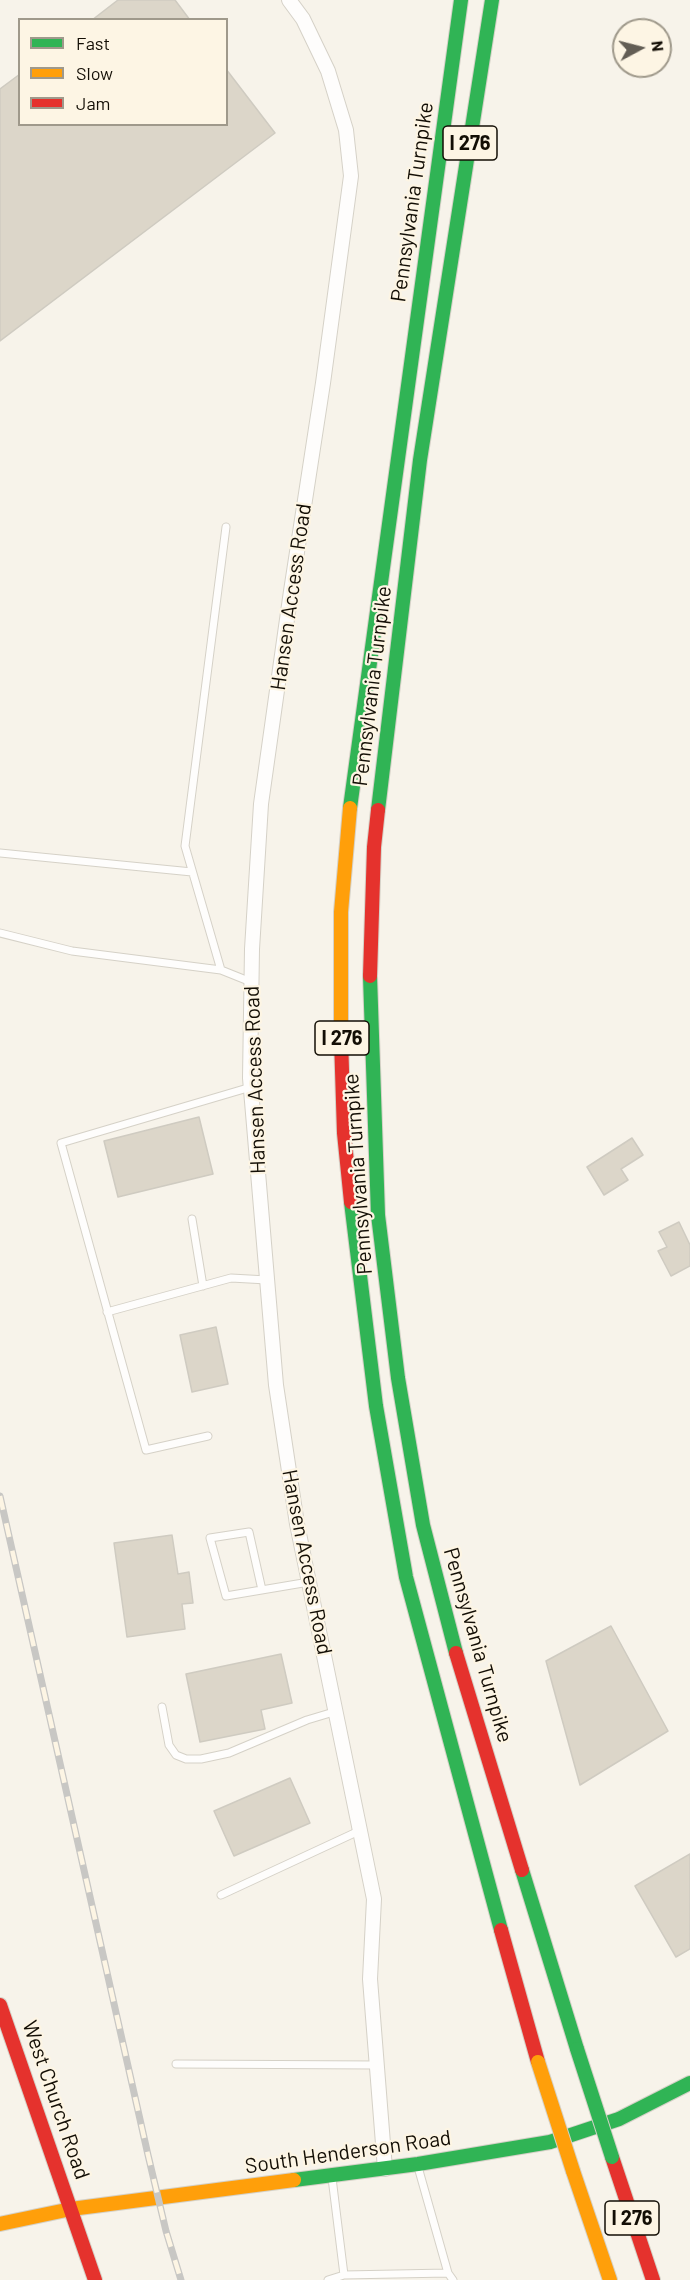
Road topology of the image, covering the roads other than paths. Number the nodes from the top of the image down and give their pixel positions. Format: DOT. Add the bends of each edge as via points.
graph roads {
  1 [pos="290,0"];
  2 [pos="461,0"];
  3 [pos="492,0"];
  4 [pos="501,0"];
  5 [pos="480,80"];
  6 [pos="226,527"];
  7 [pos="0,853"];
  8 [pos="192,872"];
  9 [pos="0,933"];
  10 [pos="221,970"];
  11 [pos="251,982"];
  12 [pos="251,1087"];
  13 [pos="192,1220"];
  14 [pos="267,1280"];
  15 [pos="203,1286"];
  16 [pos="107,1312"];
  17 [pos="208,1436"];
  18 [pos="309,1582"];
  19 [pos="262,1590"];
  20 [pos="162,1707"];
  21 [pos="337,1711"];
  22 [pos="361,1830"];
  23 [pos="221,1895"];
  24 [pos="0,2005"];
  25 [pos="176,2064"];
  26 [pos="377,2065"];
  27 [pos="690,2083"];
  28 [pos="418,2164"];
  29 [pos="385,2169"];
  30 [pos="331,2175"];
  31 [pos="71,2209"];
  32 [pos="0,2224"];
  33 [pos="448,2273"];
  34 [pos="344,2276"];
  35 [pos="95,2280"];
  36 [pos="328,2280"];
  37 [pos="453,2280"];
  38 [pos="610,2280"];
  39 [pos="652,2280"];
  1 -- 11 [label="street, Hansen Access Road" via="328,71 346,130 351,176 261,804"];
  2 -- 38 [label="main road, Pennsylvania Turnpike / I 276, bridge" via="349,813 341,912 344,1133 376,1406 406,1577 537,2062"];
  3 -- 5 [label="main road, Pennsylvania Turnpike / I 276"];
  4 -- 5 [label="main road"];
  5 -- 39 [label="main road, Pennsylvania Turnpike / I 276, bridge" via="420,460 374,847 369,953 381,1238 398,1378 423,1525 458,1661"];
  6 -- 8 [label="lane" via="185,846"];
  7 -- 8 [label="lane"];
  8 -- 10 [label="lane"];
  9 -- 10 [label="lane" via="72,951"];
  10 -- 11 [label="lane"];
  11 -- 12 [label="street, Hansen Access Road"];
  12 -- 14 [label="street, Hansen Access Road"];
  12 -- 16 [label="lane" via="61,1143"];
  13 -- 15 [label="lane"];
  14 -- 15 [label="lane" via="231,1278"];
  14 -- 18 [label="street, Hansen Access Road" via="276,1385"];
  15 -- 16 [label="lane"];
  16 -- 17 [label="lane" via="146,1450"];
  18 -- 19 [label="lane"];
  18 -- 21 [label="street, Hansen Access Road"];
  19 -- 19 [label="lane" via="226,1596 210,1538 249,1532"];
  20 -- 21 [label="lane" via="169,1745 176,1755 186,1759 229,1753"];
  21 -- 22 [label="street, Hansen Access Road"];
  22 -- 23 [label="lane"];
  22 -- 26 [label="street, Hansen Access Road" via="374,1899 370,1979"];
  24 -- 31 [label="main road, West Church Road"];
  25 -- 26 [label="lane"];
  26 -- 29 [label="street, Hansen Access Road"];
  27 -- 28 [label="main road, South Henderson Road" via="652,2104 585,2131 511,2150"];
  28 -- 29 [label="main road, South Henderson Road"];
  28 -- 33 [label="lane"];
  29 -- 30 [label="main road, South Henderson Road"];
  30 -- 31 [label="main road, South Henderson Road"];
  30 -- 34 [label="lane"];
  31 -- 32 [label="main road, South Henderson Road"];
  31 -- 35 [label="main road, West Church Road"];
  33 -- 34 [label="lane"];
  33 -- 37 [label="lane"];
  34 -- 36 [label="lane"];
}
